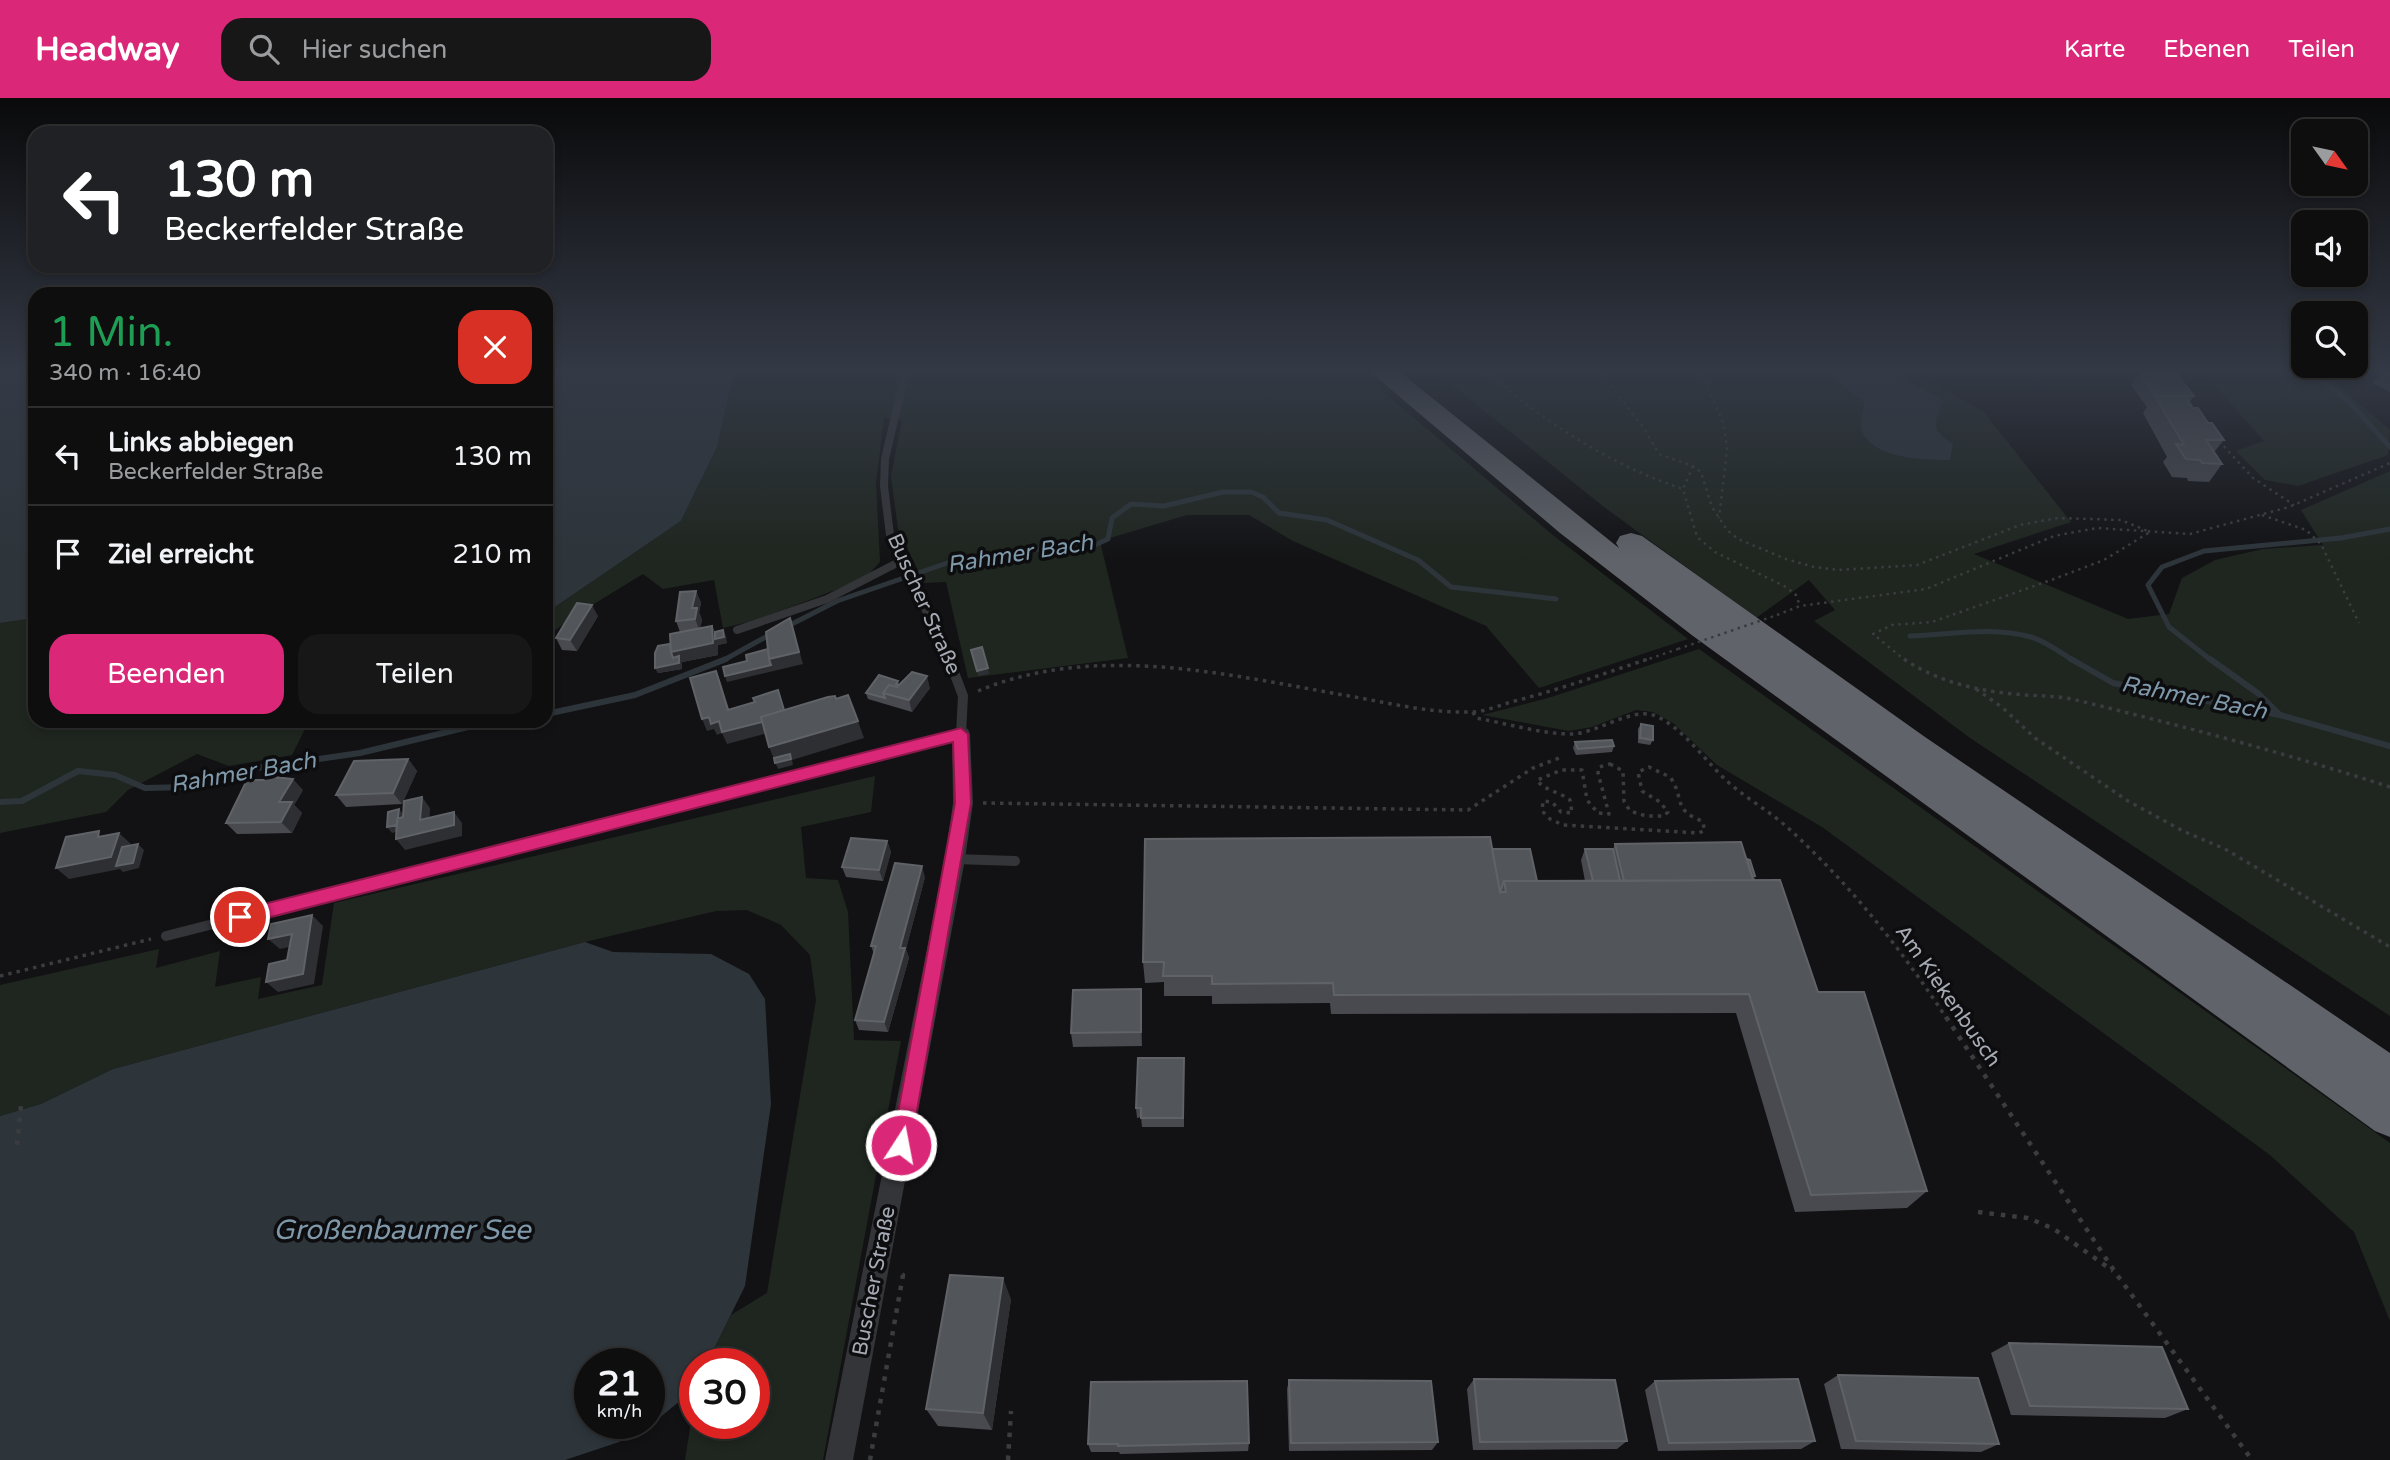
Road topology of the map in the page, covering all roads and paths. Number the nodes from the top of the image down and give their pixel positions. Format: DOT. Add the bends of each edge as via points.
graph roads {
  1 [pos="890,433"];
  2 [pos="1457,433"];
  3 [pos="1492,433"];
  4 [pos="1568,433"];
  5 [pos="1646,433"];
  6 [pos="1725,433"];
  7 [pos="2218,439"];
  8 [pos="2390,463"];
  9 [pos="1693,466"];
  10 [pos="1683,489"];
  11 [pos="2294,505"];
  12 [pos="2262,515"];
  13 [pos="1719,519"];
  14 [pos="2150,532"];
  15 [pos="901,561"];
  16 [pos="1800,606"];
  17 [pos="2359,623"];
  18 [pos="737,630"];
  19 [pos="1974,688"];
  20 [pos="963,696"];
  21 [pos="1473,712"];
  22 [pos="961,734"];
  23 [pos="1562,757"];
  24 [pos="1639,784"];
  25 [pos="2390,787"];
  26 [pos="963,803"];
  27 [pos="955,859"];
  28 [pos="1015,861"];
  29 [pos="166,936"];
  30 [pos="2390,947"];
  31 [pos="0,976"];
  32 [pos="2390,1076"];
  33 [pos="21,1105"];
  34 [pos="2390,1117"];
  35 [pos="17,1145"];
  36 [pos="1978,1212"];
  37 [pos="2115,1272"];
  38 [pos="876,1274"];
  39 [pos="1011,1411"];
  40 [pos="839,1460"];
  41 [pos="870,1460"];
  42 [pos="1008,1460"];
  43 [pos="2252,1460"];
  1 -- 15 [label="lane, Buscher Straße" via="884,473 890,535"];
  2 -- 34 [label="highway" via="1704,628"];
  3 -- 32 [label="highway" via="1722,610"];
  4 -- 10 [label="path" via="1585,445"];
  5 -- 9 [label="path" via="1659,454"];
  6 -- 13 [label="path"];
  7 -- 11 [label="path" via="2246,475"];
  8 -- 11 [label="path"];
  9 -- 10 [label="path"];
  9 -- 13 [label="path" via="1701,472"];
  10 -- 16 [label="path" via="1697,537 1715,552 1786,587"];
  11 -- 12 [label="path"];
  12 -- 14 [label="path" via="2190,534"];
  12 -- 17 [label="path" via="2291,523 2315,537"];
  13 -- 14 [label="path" via="1738,539 1761,549 1814,567 1839,570 1917,565 2042,520 2121,520"];
  14 -- 16 [label="path" via="2097,528 2054,536 1926,589"];
  14 -- 19 [label="path" via="2104,560 2054,579 1932,622 1892,625 1873,634 1914,667 1940,680"];
  15 -- 18 [label="lane" via="827,599"];
  15 -- 20 [label="lane, Buscher Straße" via="945,648"];
  16 -- 21 [label="path, bridge" via="1544,694"];
  19 -- 25 [label="path" via="2065,697"];
  19 -- 30 [label="path" via="2035,738 2128,801 2225,849"];
  20 -- 21 [label="path" via="1032,675 1151,665"];
  20 -- 22 [label="lane, Buscher Straße"];
  21 -- 37 [label="path, Am Kiekenbusch" via="1476,718 1571,734 1638,714 1652,715 1670,725 1729,783 1785,825 1836,874 1906,957"];
  22 -- 26 [label="street, Buscher Straße"];
  22 -- 29 [label="lane"];
  23 -- 26 [label="path" via="1533,768 1468,810"];
  24 -- 24 [label="path" via="1638,772 1649,767 1664,771 1676,784 1685,814 1702,821 1705,830 1563,825 1542,811 1544,801 1552,802 1561,813 1572,813 1570,800 1537,780 1582,770 1587,800 1598,813 1609,814 1597,776 1600,767 1610,764 1623,771 1624,801 1630,811 1664,816 1668,812"];
  26 -- 27 [label="street, Buscher Straße"];
  27 -- 28 [label="lane"];
  27 -- 38 [label="street, Buscher Straße"];
  29 -- 31 [label="path"];
  33 -- 35 [label="path"];
  36 -- 37 [label="path" via="2028,1218 2054,1230"];
  37 -- 43 [label="path, Am Kiekenbusch"];
  38 -- 40 [label="street, Buscher Straße"];
  38 -- 41 [label="path" via="902,1275"];
  39 -- 42 [label="path"];
}
